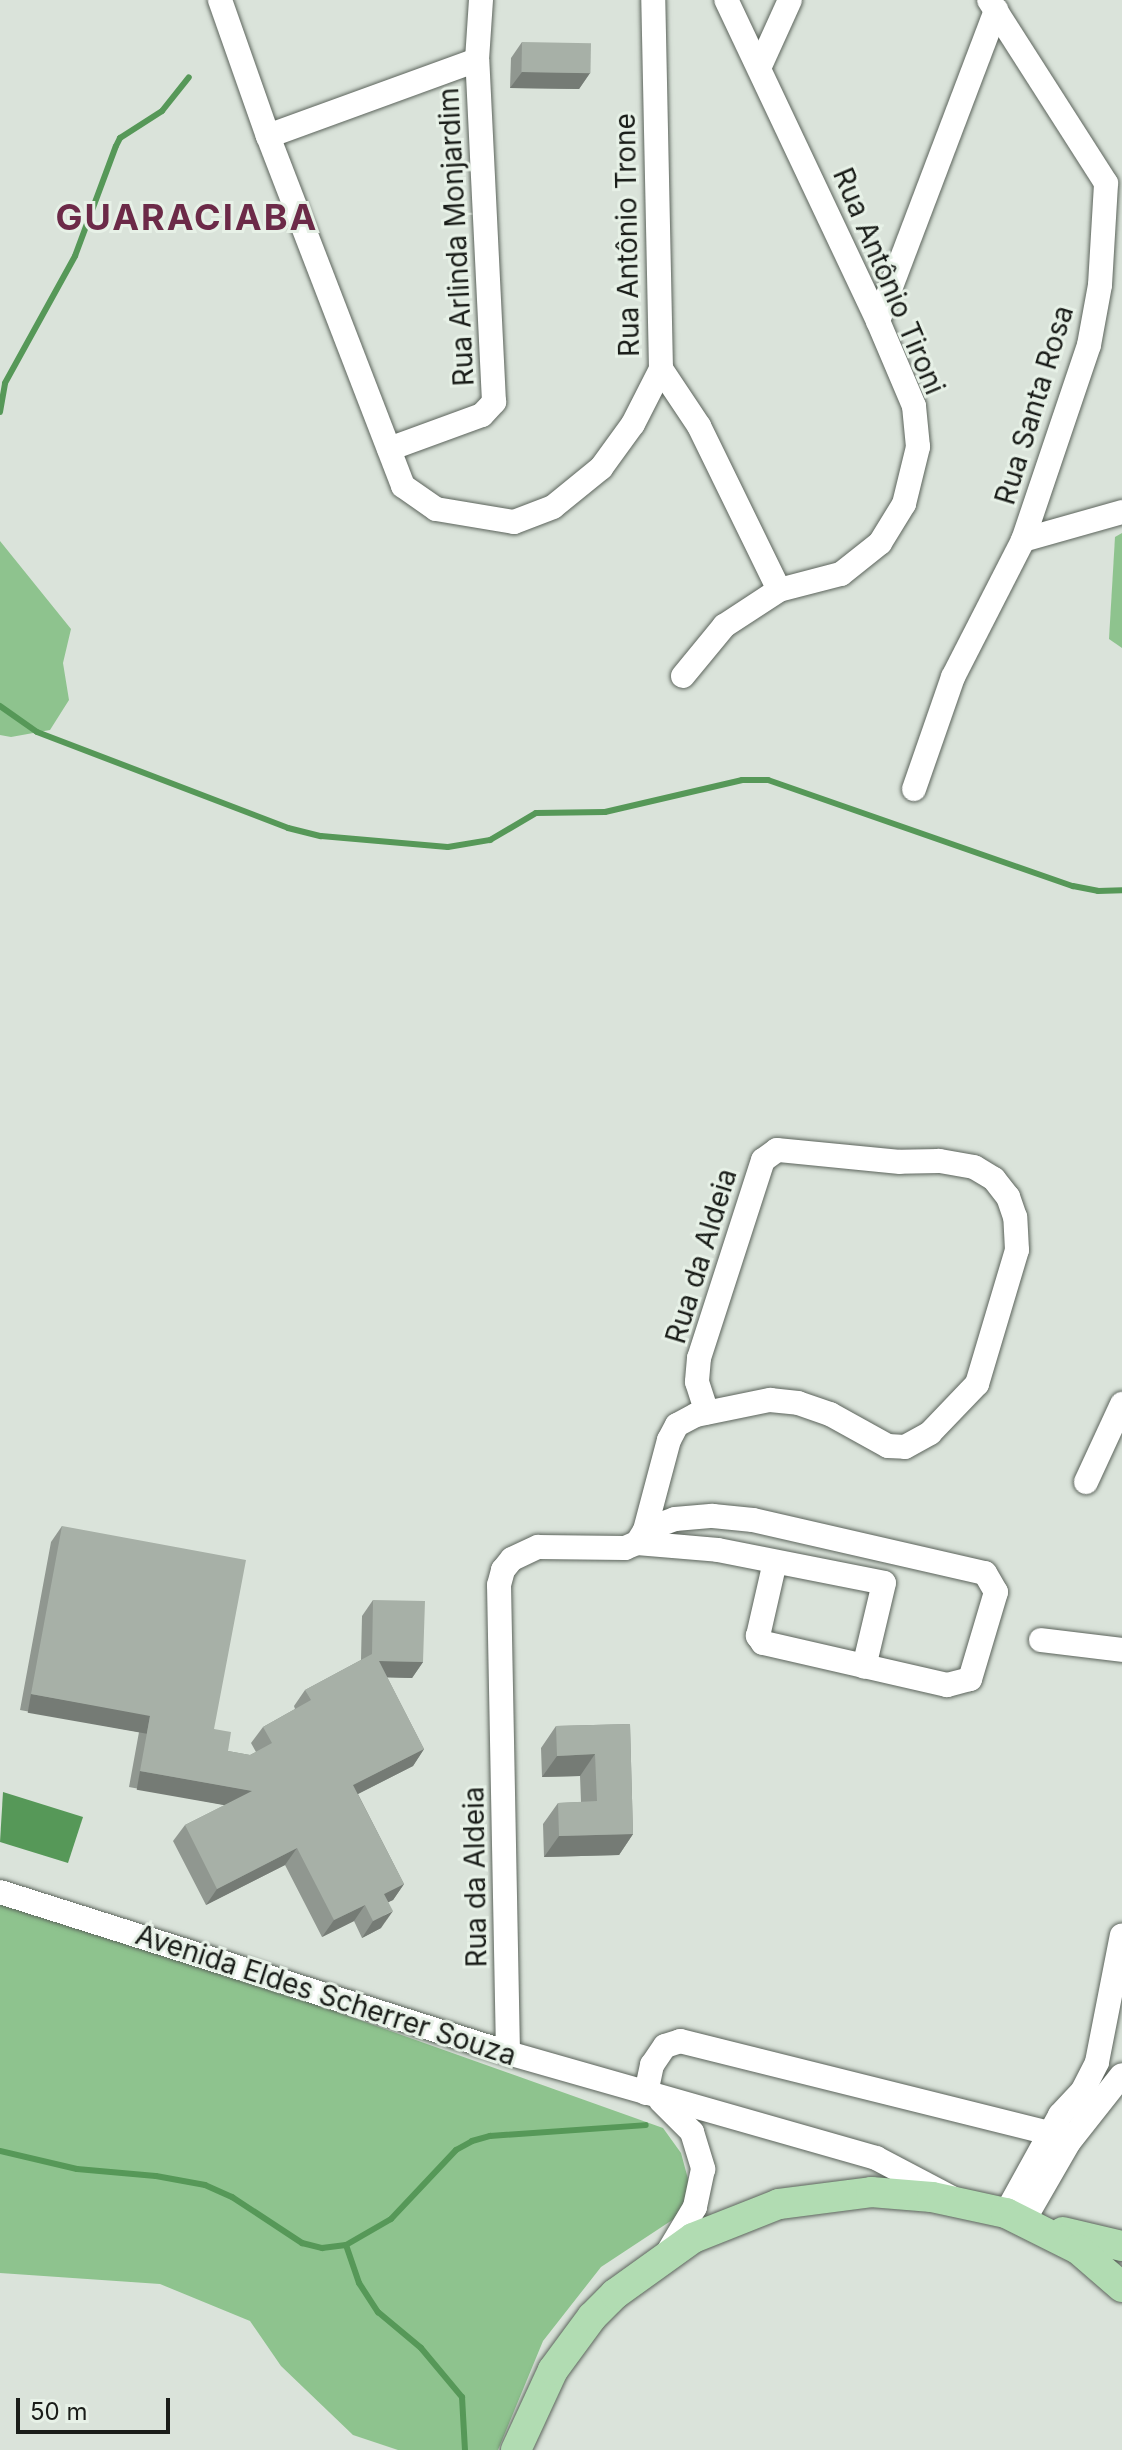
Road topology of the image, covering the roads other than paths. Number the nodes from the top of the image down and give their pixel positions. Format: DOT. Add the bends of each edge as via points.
graph roads {
  1 [pos="220,0"];
  2 [pos="481,0"];
  3 [pos="653,0"];
  4 [pos="726,0"];
  5 [pos="790,0"];
  6 [pos="992,5"];
  7 [pos="477,60"];
  8 [pos="760,66"];
  9 [pos="268,136"];
  10 [pos="1114,180"];
  11 [pos="878,321"];
  12 [pos="661,369"];
  13 [pos="389,449"];
  14 [pos="1122,512"];
  15 [pos="1023,540"];
  16 [pos="779,590"];
  17 [pos="683,676"];
  18 [pos="914,789"];
  19 [pos="1122,1404"];
  20 [pos="707,1412"];
  21 [pos="1086,1482"];
  22 [pos="641,1536"];
  23 [pos="775,1562"];
  24 [pos="1041,1640"];
  25 [pos="1122,1650"];
  26 [pos="864,1667"];
  27 [pos="0,1892"];
  28 [pos="1122,1935"];
  29 [pos="508,2053"];
  30 [pos="1122,2075"];
  31 [pos="649,2094"];
  32 [pos="1050,2133"];
  33 [pos="962,2203"];
  34 [pos="1022,2220"];
  35 [pos="1122,2246"];
  36 [pos="667,2253"];
  37 [pos="1122,2287"];
  38 [pos="516,2450"];
  1 -- 9 [label="street"];
  2 -- 7 [label="street, Rua Arlinda Monjardim"];
  3 -- 12 [label="street, Rua Antônio Trone"];
  4 -- 8 [label="street, Rua Antônio Tironi"];
  5 -- 8 [label="street"];
  6 -- 10 [label="street, Rua Santa Rosa"];
  6 -- 11 [label="street"];
  7 -- 9 [label="street"];
  7 -- 13 [label="street, Rua Arlinda Monjardim" via="494,402 482,415"];
  8 -- 11 [label="street, Rua Antônio Tironi"];
  9 -- 13 [label="street"];
  10 -- 15 [label="street, Rua Santa Rosa" via="1089,345"];
  11 -- 16 [label="street, Rua Antônio Tironi" via="914,406 918,447 904,504 880,543 841,574"];
  12 -- 13 [label="street, Rua Antônio Trone" via="633,424 601,468 553,507 514,522 436,509 403,486"];
  12 -- 16 [label="street" via="699,426"];
  14 -- 15 [label="street"];
  15 -- 18 [label="street, Rua Santa Rosa" via="953,677"];
  16 -- 17 [label="street, Rua Antônio Tironi" via="724,626"];
  19 -- 21 [label="street"];
  20 -- 20 [label="street, Rua da Aldeia" via="770,1400 830,1414 888,1446 905,1447 930,1433 977,1384 1017,1250 1008,1197 994,1179 974,1167 777,1150 763,1160 699,1358 697,1382"];
  20 -- 22 [label="street, Rua da Aldeia" via="677,1425 669,1440"];
  22 -- 23 [label="street"];
  22 -- 26 [label="street" via="675,1519 753,1520 985,1573 996,1592 970,1679 947,1685"];
  22 -- 29 [label="street, Rua da Aldeia" via="625,1548 538,1547 512,1559 499,1585"];
  23 -- 26 [label="street" via="758,1636 763,1643"];
  23 -- 26 [label="street" via="884,1583"];
  24 -- 25 [label="street"];
  27 -- 29 [label="street, Avenida Eldes Scherrer Souza"];
  28 -- 32 [label="street" via="1097,2062"];
  29 -- 31 [label="street, Avenida Eldes Scherrer Souza"];
  30 -- 34 [label="street" via="1069,2142"];
  31 -- 32 [label="street" via="652,2065 665,2046 680,2041"];
  31 -- 33 [label="street, Avenida Eldes Scherrer Souza" via="876,2158"];
  31 -- 36 [label="street, Avenida Eldes Scherrer Souza" via="685,2122 702,2160 695,2207"];
  32 -- 34 [label="street"];
  33 -- 34 [label="main road"];
  33 -- 36 [label="main road" via="871,2192 810,2198 721,2224"];
  34 -- 35 [label="main road"];
  34 -- 37 [label="main road" via="1078,2249"];
  36 -- 38 [label="main road" via="615,2294 572,2343 537,2398"];
}
